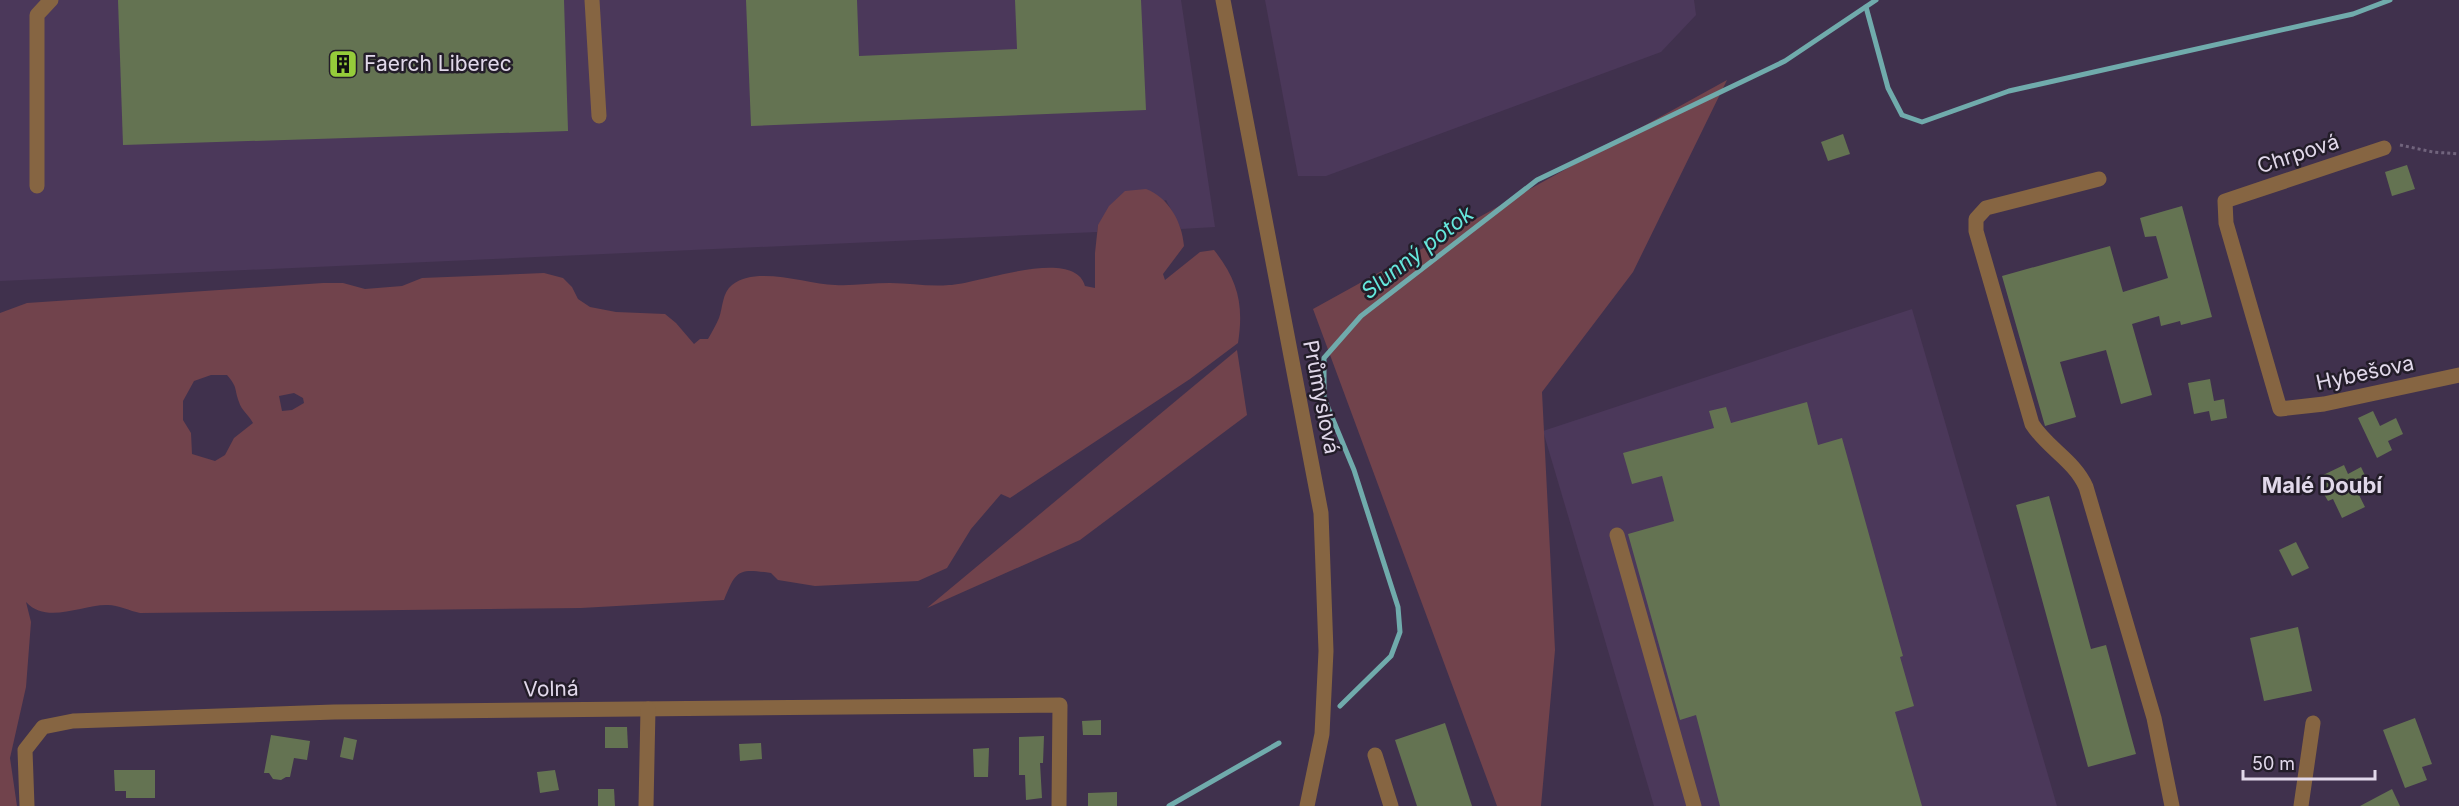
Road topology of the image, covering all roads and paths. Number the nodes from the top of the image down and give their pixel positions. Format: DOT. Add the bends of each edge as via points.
graph roads {
  1 [pos="51,0"];
  2 [pos="592,0"];
  3 [pos="1223,0"];
  4 [pos="599,116"];
  5 [pos="2384,148"];
  6 [pos="2459,154"];
  7 [pos="2099,179"];
  8 [pos="37,186"];
  9 [pos="2459,375"];
  10 [pos="2280,409"];
  11 [pos="1617,535"];
  12 [pos="648,709"];
  13 [pos="2313,723"];
  14 [pos="1375,755"];
  15 [pos="27,806"];
  16 [pos="646,806"];
  17 [pos="1059,806"];
  18 [pos="1307,806"];
  19 [pos="1391,806"];
  20 [pos="1694,806"];
  21 [pos="2172,806"];
  22 [pos="2301,806"];
  1 -- 8 [label="street" via="37,15"];
  2 -- 4 [label="street"];
  3 -- 18 [label="street, Průmyslová" via="1321,513 1326,651 1322,734"];
  5 -- 6 [label="path" via="2396,144"];
  5 -- 10 [label="street, Chrpová" via="2225,201 2226,223"];
  7 -- 21 [label="street" via="1986,207 1976,219 1976,231 2032,423 2039,435 2073,466 2086,487 2154,718"];
  9 -- 10 [label="street, Hybešova" via="2324,404"];
  11 -- 20 [label="street"];
  12 -- 15 [label="street, Volná" via="334,712 73,721 43,727 26,750"];
  12 -- 16 [label="street"];
  12 -- 17 [label="street, Volná" via="1060,705"];
  13 -- 22 [label="street"];
  14 -- 19 [label="street"];
}
